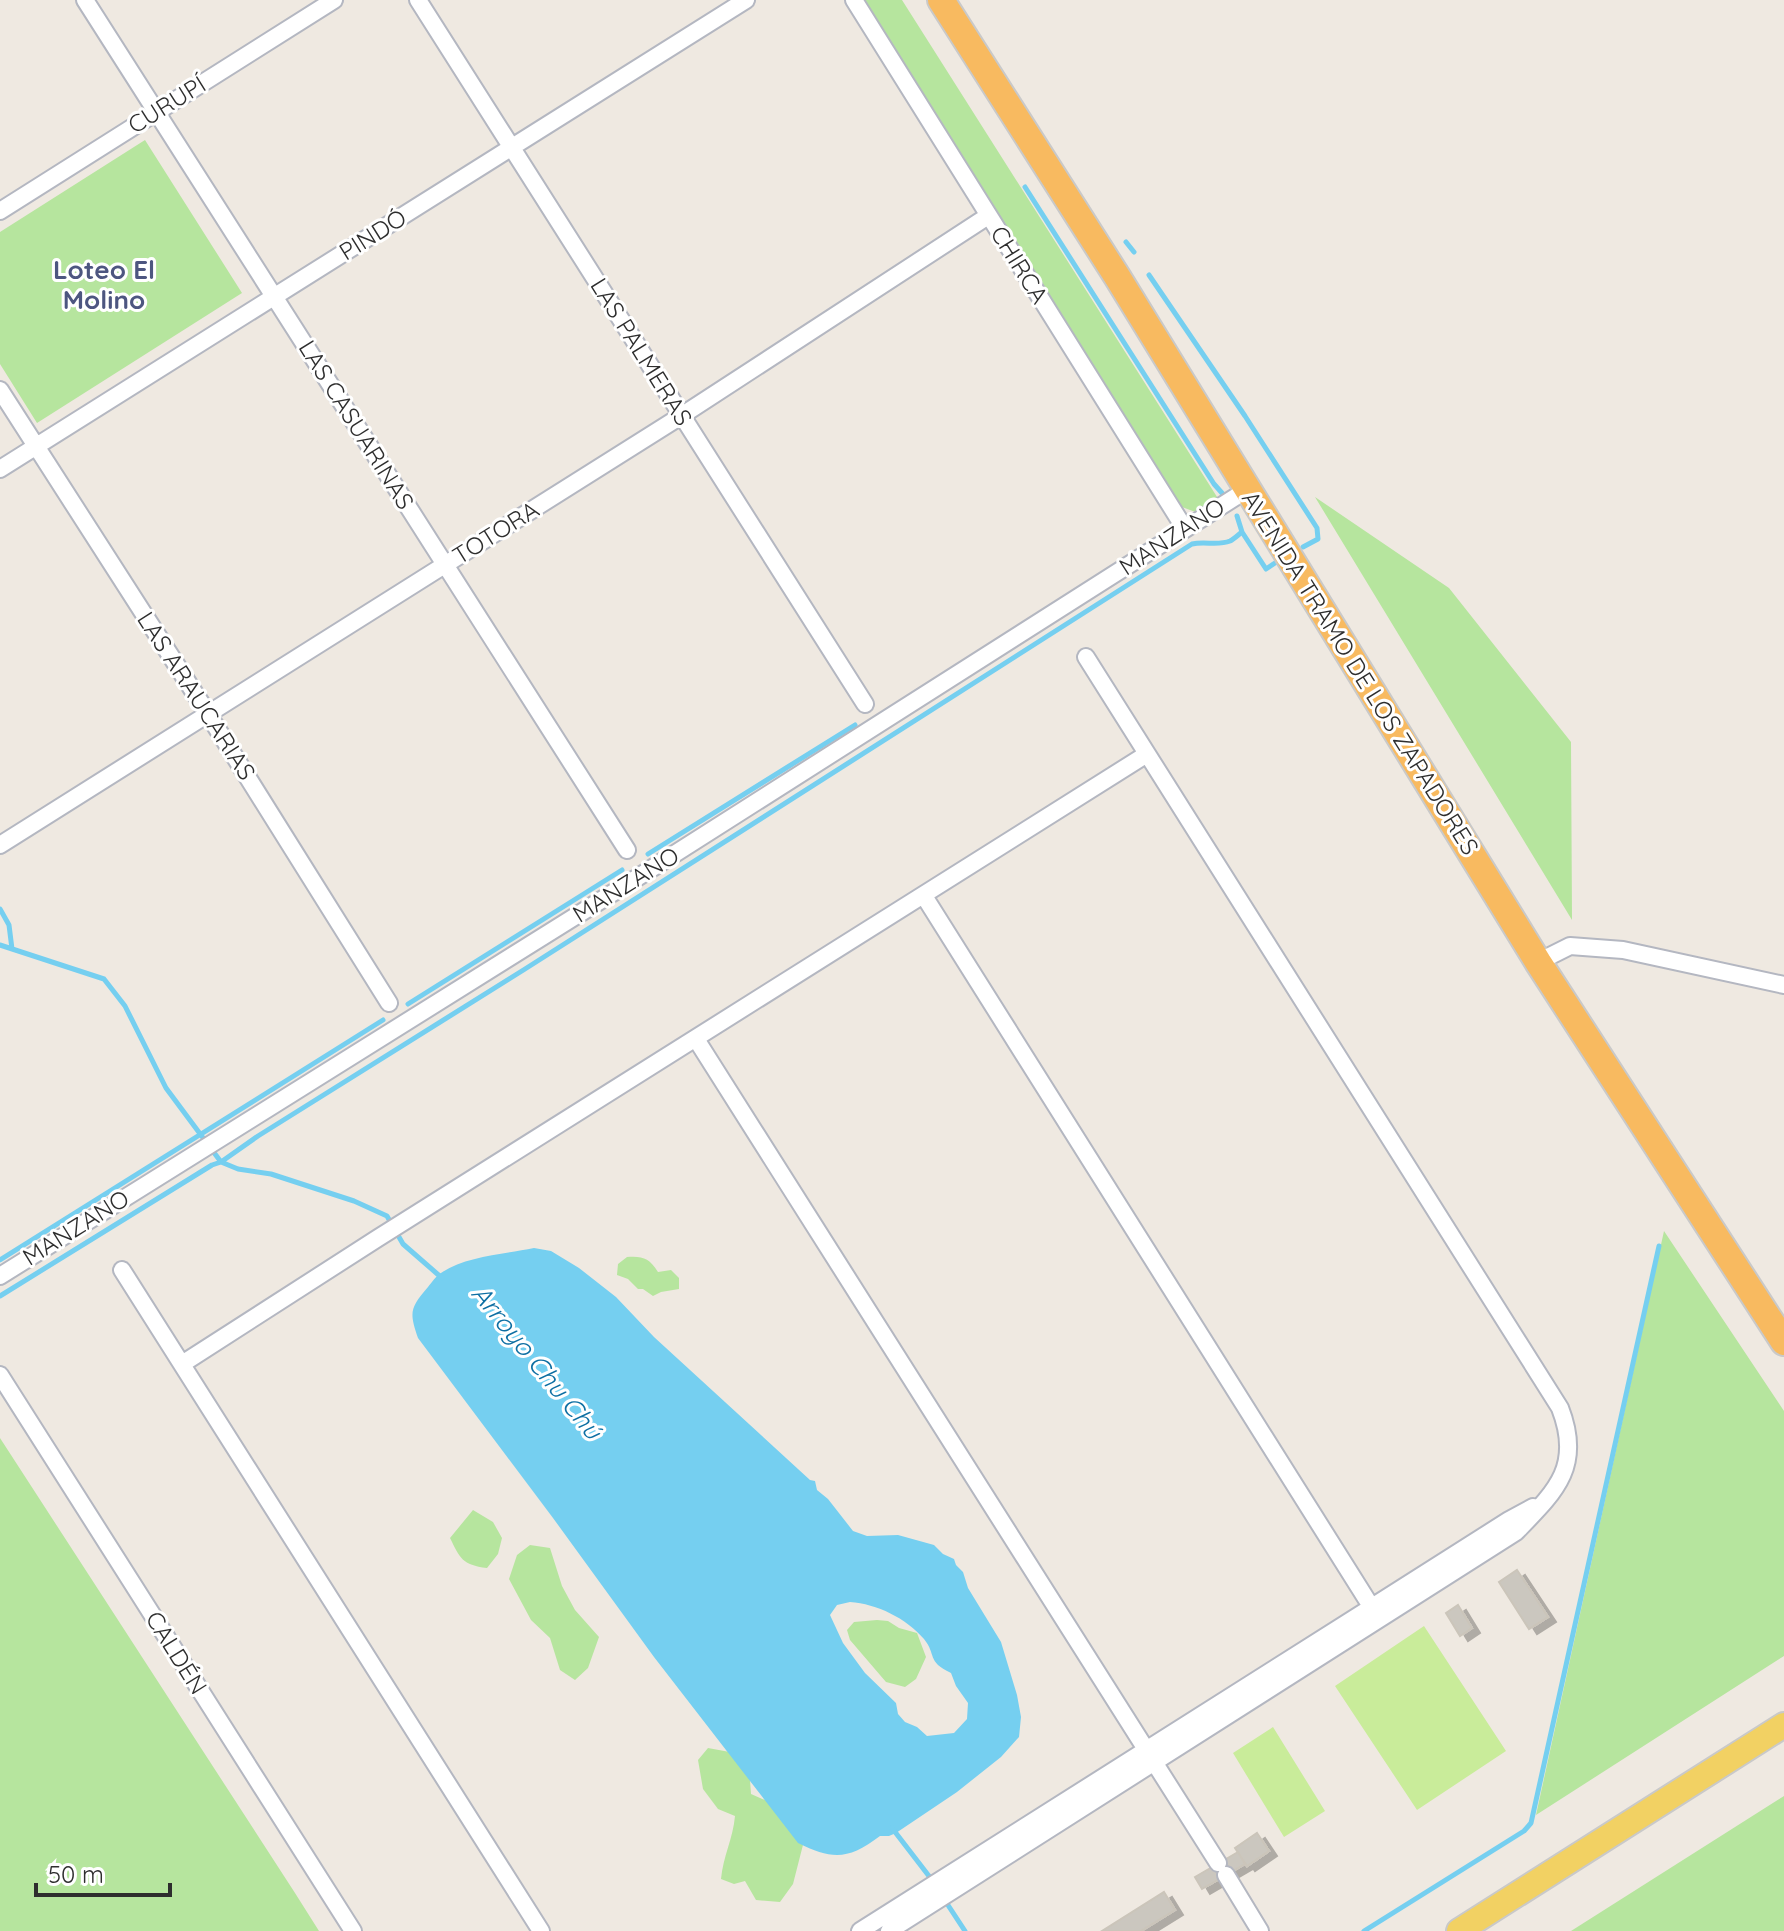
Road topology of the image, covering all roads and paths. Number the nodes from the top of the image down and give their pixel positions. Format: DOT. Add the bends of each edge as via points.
graph roads {
  1 [pos="85,0"];
  2 [pos="334,0"];
  3 [pos="418,0"];
  4 [pos="746,0"];
  5 [pos="854,0"];
  6 [pos="941,0"];
  7 [pos="157,112"];
  8 [pos="512,147"];
  9 [pos="0,211"];
  10 [pos="988,216"];
  11 [pos="275,298"];
  12 [pos="0,390"];
  13 [pos="681,416"];
  14 [pos="35,447"];
  15 [pos="0,469"];
  16 [pos="1248,489"];
  17 [pos="1185,529"];
  18 [pos="445,566"];
  19 [pos="1086,657"];
  20 [pos="865,704"];
  21 [pos="208,714"];
  22 [pos="1147,754"];
  23 [pos="0,845"];
  24 [pos="627,850"];
  25 [pos="924,896"];
  26 [pos="1538,962"];
  27 [pos="1784,985"];
  28 [pos="389,1003"];
  29 [pos="696,1039"];
  30 [pos="122,1270"];
  31 [pos="0,1276"];
  32 [pos="1784,1342"];
  33 [pos="182,1364"];
  34 [pos="0,1375"];
  35 [pos="1376,1613"];
  36 [pos="1784,1725"];
  37 [pos="1150,1756"];
  38 [pos="929,1896"];
  39 [pos="353,1931"];
  40 [pos="541,1931"];
  41 [pos="860,1931"];
  42 [pos="889,1931"];
  43 [pos="1260,1931"];
  44 [pos="1459,1931"];
  1 -- 7 [label="street, LAS CASUARINAS"];
  2 -- 7 [label="street, CURUPÍ"];
  3 -- 8 [label="street, LAS PALMERAS"];
  4 -- 8 [label="street, PINDÓ"];
  5 -- 10 [label="street, CHIRCA"];
  6 -- 16 [label="highway, AVENIDA TRAMO DE LOS ZAPADORES"];
  7 -- 9 [label="street, CURUPÍ"];
  7 -- 11 [label="street, LAS CASUARINAS"];
  8 -- 11 [label="street, PINDÓ"];
  8 -- 13 [label="street, LAS PALMERAS"];
  10 -- 13 [label="street, TOTORA"];
  10 -- 17 [label="street, CHIRCA"];
  11 -- 14 [label="street, PINDÓ"];
  11 -- 18 [label="street, LAS CASUARINAS"];
  12 -- 14 [label="street, LAS ARAUCARIAS"];
  13 -- 18 [label="street, TOTORA"];
  13 -- 20 [label="street, LAS PALMERAS"];
  14 -- 15 [label="street, PINDÓ"];
  14 -- 21 [label="street, LAS ARAUCARIAS"];
  16 -- 17 [label="street, MANZANO"];
  16 -- 26 [label="highway, AVENIDA TRAMO DE LOS ZAPADORES"];
  17 -- 31 [label="street, MANZANO"];
  18 -- 21 [label="street, TOTORA"];
  18 -- 24 [label="street, LAS CASUARINAS"];
  19 -- 22 [label="street"];
  21 -- 23 [label="street, TOTORA"];
  21 -- 28 [label="street, LAS ARAUCARIAS"];
  22 -- 25 [label="street"];
  22 -- 35 [label="street" via="1560,1408 1568,1429 1562,1479 1516,1532"];
  25 -- 29 [label="street"];
  25 -- 35 [label="street"];
  26 -- 27 [label="street" via="1570,946 1623,950"];
  26 -- 32 [label="highway, AVENIDA TRAMO DE LOS ZAPADORES"];
  29 -- 33 [label="street"];
  29 -- 37 [label="street"];
  30 -- 33 [label="street"];
  33 -- 40 [label="street"];
  34 -- 39 [label="street, CALDÉN"];
  35 -- 37 [label="street"];
  36 -- 44 [label="main road"];
  37 -- 38 [label="street"];
  37 -- 43 [label="street"];
  38 -- 41 [label="street"];
  38 -- 42 [label="street"];
}
